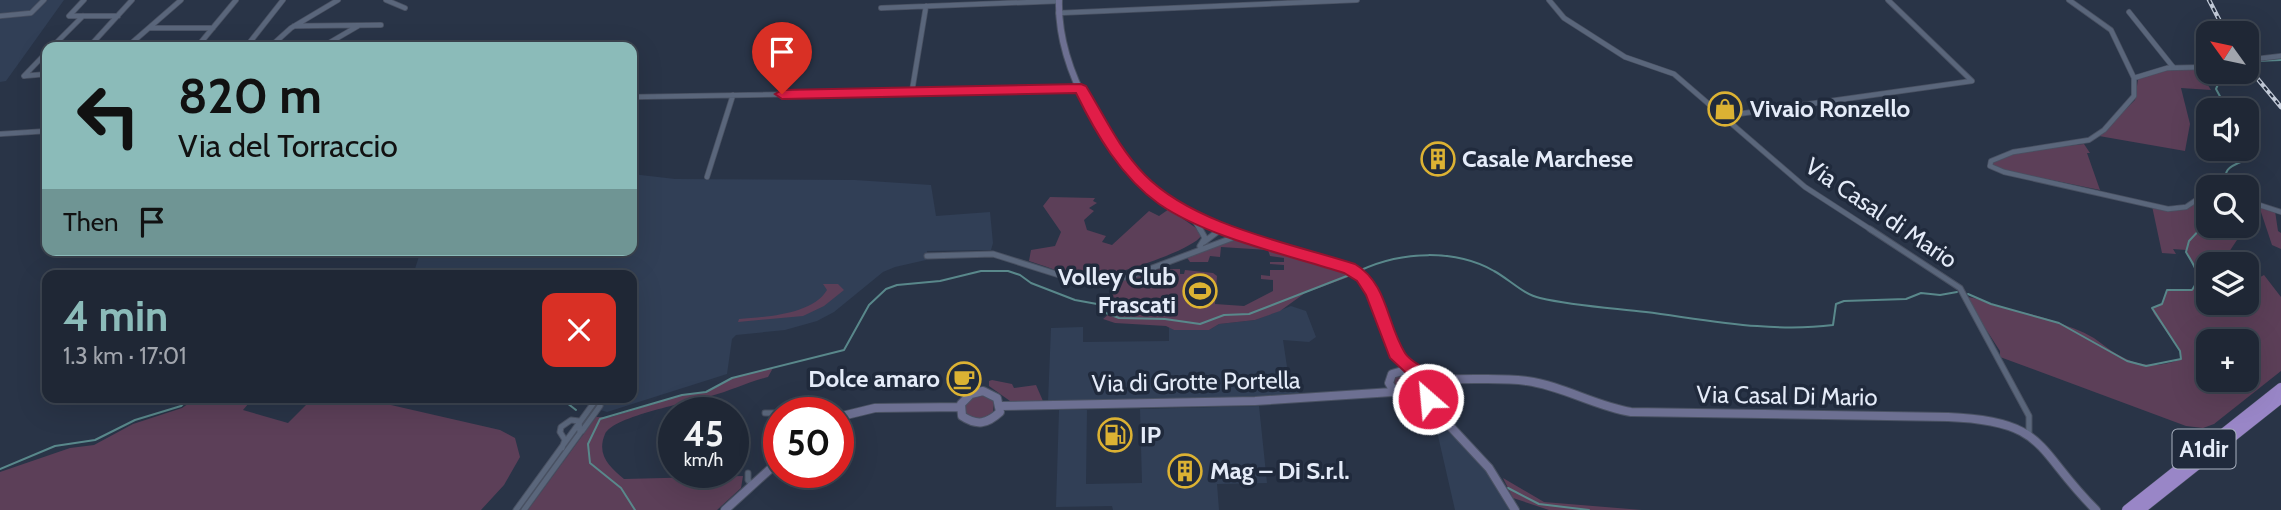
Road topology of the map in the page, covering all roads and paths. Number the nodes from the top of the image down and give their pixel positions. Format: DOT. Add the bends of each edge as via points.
graph roads {
  1 [pos="44,0"];
  2 [pos="84,0"];
  3 [pos="132,0"];
  4 [pos="181,0"];
  5 [pos="236,0"];
  6 [pos="283,0"];
  7 [pos="328,0"];
  8 [pos="338,0"];
  9 [pos="386,0"];
  10 [pos="1059,0"];
  11 [pos="1357,0"];
  12 [pos="1549,0"];
  13 [pos="1888,0"];
  14 [pos="2069,0"];
  15 [pos="1294,1"];
  16 [pos="926,6"];
  17 [pos="405,8"];
  18 [pos="881,8"];
  19 [pos="319,11"];
  20 [pos="2129,12"];
  21 [pos="1058,13"];
  22 [pos="0,14"];
  23 [pos="83,16"];
  24 [pos="118,16"];
  25 [pos="359,25"];
  26 [pos="381,25"];
  27 [pos="294,26"];
  28 [pos="149,28"];
  29 [pos="213,28"];
  30 [pos="57,42"];
  31 [pos="94,42"];
  32 [pos="133,42"];
  33 [pos="201,42"];
  34 [pos="250,42"];
  35 [pos="276,42"];
  36 [pos="330,42"];
  37 [pos="2281,56"];
  38 [pos="42,57"];
  39 [pos="2259,59"];
  40 [pos="2196,66"];
  41 [pos="2173,67"];
  42 [pos="42,74"];
  43 [pos="2134,78"];
  44 [pos="1081,89"];
  45 [pos="912,92"];
  46 [pos="733,95"];
  47 [pos="637,97"];
  48 [pos="1724,116"];
  49 [pos="42,131"];
  50 [pos="0,134"];
  51 [pos="707,177"];
  52 [pos="2196,200"];
  53 [pos="2259,205"];
  54 [pos="2281,212"];
  55 [pos="1192,217"];
  56 [pos="1221,229"];
  57 [pos="1240,235"];
  58 [pos="1217,241"];
  59 [pos="1204,242"];
  60 [pos="1198,248"];
  61 [pos="927,255"];
  62 [pos="1398,358"];
  63 [pos="1396,372"];
  64 [pos="1417,372"];
  65 [pos="1446,379"];
  66 [pos="2281,388"];
  67 [pos="1427,390"];
  68 [pos="1392,392"];
  69 [pos="2281,398"];
  70 [pos="1409,401"];
  71 [pos="1001,406"];
  72 [pos="961,407"];
  73 [pos="1434,410"];
  74 [pos="854,412"];
  75 [pos="581,422"];
  76 [pos="580,433"];
  77 [pos="2029,434"];
  78 [pos="562,448"];
  79 [pos="763,475"];
  80 [pos="749,481"];
  81 [pos="752,485"];
  82 [pos="516,510"];
  83 [pos="524,510"];
  84 [pos="725,510"];
  85 [pos="1515,510"];
  86 [pos="2096,510"];
  87 [pos="2127,510"];
  88 [pos="2140,510"];
  1 -- 22 [label="street" via="27,14"];
  2 -- 23 [label="street" via="69,16"];
  3 -- 24 [label="street"];
  4 -- 28 [label="street"];
  5 -- 29 [label="street"];
  6 -- 34 [label="street"];
  7 -- 19 [label="street"];
  8 -- 19 [label="street"];
  9 -- 17 [label="street"];
  10 -- 16 [label="street"];
  10 -- 21 [label="main road"];
  11 -- 15 [label="street"];
  12 -- 48 [label="street, Via Casal di Mario" via="1564,18 1625,57 1674,74"];
  13 -- 48 [label="street" via="1972,81"];
  14 -- 43 [label="street" via="2111,30"];
  15 -- 21 [label="street"];
  16 -- 18 [label="street"];
  16 -- 45 [label="street"];
  19 -- 27 [label="street"];
  20 -- 41 [label="street"];
  21 -- 44 [label="main road" via="1068,63"];
  23 -- 24 [label="street"];
  23 -- 30 [label="street"];
  24 -- 31 [label="street"];
  25 -- 26 [label="street"];
  25 -- 27 [label="street"];
  25 -- 36 [label="street"];
  27 -- 35 [label="street"];
  28 -- 29 [label="street"];
  28 -- 32 [label="street"];
  29 -- 33 [label="street"];
  37 -- 39 [label="street"];
  38 -- 42 [label="street" via="24,76"];
  40 -- 41 [label="street"];
  41 -- 43 [label="street"];
  43 -- 52 [label="street" via="2133,98 2099,134 2081,143 2016,152 1990,162 1992,168 2168,209"];
  44 -- 45 [label="street"];
  44 -- 55 [label="main road" via="1101,130 1140,179"];
  45 -- 46 [label="street"];
  46 -- 47 [label="street"];
  46 -- 51 [label="street"];
  48 -- 77 [label="street, Via Casal di Mario" via="1826,203 1960,288 2029,416"];
  49 -- 50 [label="street"];
  53 -- 54 [label="street"];
  55 -- 56 [label="main road"];
  55 -- 59 [label="street"];
  56 -- 57 [label="main road"];
  56 -- 58 [label="street"];
  56 -- 59 [label="street"];
  57 -- 58 [label="street"];
  57 -- 62 [label="main road" via="1359,274 1373,290"];
  58 -- 60 [label="street"];
  59 -- 60 [label="street"];
  60 -- 61 [label="street" via="1124,278 1097,282 999,255"];
  62 -- 63 [label="main road"];
  62 -- 64 [label="main road"];
  63 -- 64 [label="main road"];
  63 -- 68 [label="main road" via="1390,378"];
  64 -- 65 [label="main road, Via Casal Di Mario"];
  64 -- 67 [label="main road"];
  65 -- 67 [label="main road"];
  65 -- 77 [label="main road, Via Casal Di Mario" via="1531,382 1631,412 1982,420"];
  66 -- 87 [label="highway, A1dir"];
  67 -- 70 [label="main road" via="1421,398"];
  67 -- 73 [label="main road"];
  68 -- 70 [label="main road"];
  68 -- 71 [label="main road, Via di Grotte Portella"];
  69 -- 88 [label="highway, A1dir"];
  70 -- 73 [label="main road"];
  71 -- 72 [label="main road" via="996,396 983,391 968,396"];
  71 -- 72 [label="main road" via="994,419 980,424 965,419"];
  72 -- 74 [label="main road" via="870,408"];
  73 -- 85 [label="main road" via="1489,468"];
  75 -- 76 [label="street"];
  75 -- 76 [label="street" via="597,405"];
  75 -- 78 [label="street"];
  75 -- 78 [label="street" via="573,419 562,425"];
  76 -- 83 [label="street"];
  77 -- 86 [label="main road, Via Casal Di Mario"];
  78 -- 82 [label="street"];
  79 -- 81 [label="main road"];
  80 -- 81 [label="street"];
  81 -- 84 [label="main road"];
}
